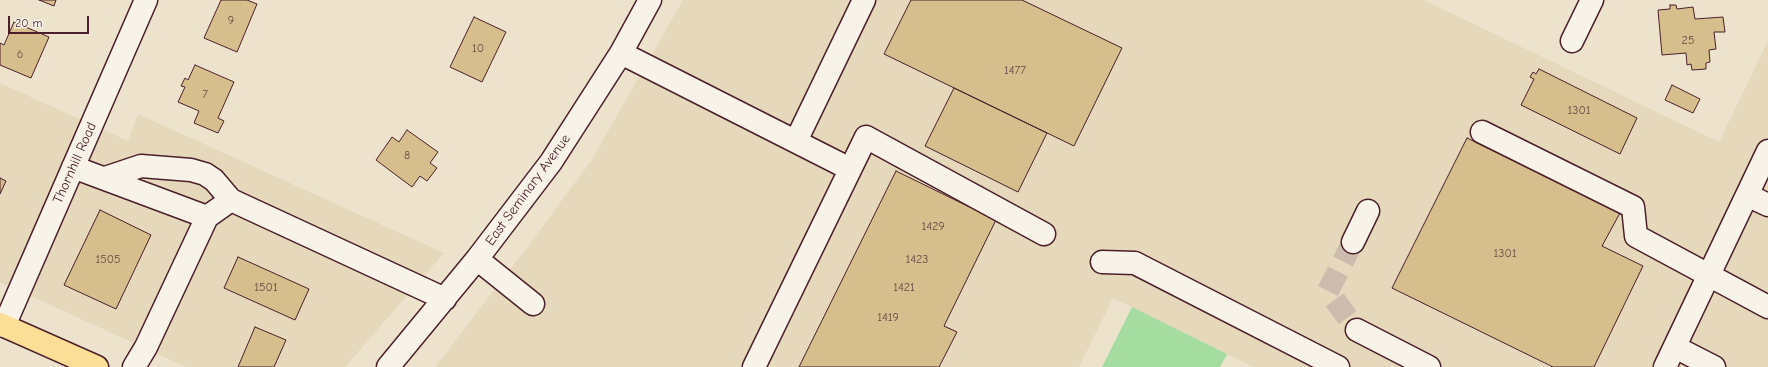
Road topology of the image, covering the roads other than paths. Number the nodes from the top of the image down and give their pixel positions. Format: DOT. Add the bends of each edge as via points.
graph roads {
  1 [pos="146,0"];
  2 [pos="650,0"];
  3 [pos="864,0"];
  4 [pos="1592,0"];
  5 [pos="1572,41"];
  6 [pos="621,53"];
  7 [pos="1482,132"];
  8 [pos="796,141"];
  9 [pos="1768,151"];
  10 [pos="73,167"];
  11 [pos="850,169"];
  12 [pos="105,178"];
  13 [pos="1747,196"];
  14 [pos="231,200"];
  15 [pos="1768,205"];
  16 [pos="1368,211"];
  17 [pos="206,217"];
  18 [pos="1044,234"];
  19 [pos="1353,242"];
  20 [pos="477,259"];
  21 [pos="1102,262"];
  22 [pos="1709,276"];
  23 [pos="445,299"];
  24 [pos="533,304"];
  25 [pos="1768,307"];
  26 [pos="2,325"];
  27 [pos="1357,330"];
  28 [pos="1674,347"];
  29 [pos="64,361"];
  30 [pos="97,367"];
  31 [pos="134,367"];
  32 [pos="388,367"];
  33 [pos="754,367"];
  34 [pos="1338,367"];
  35 [pos="1429,367"];
  36 [pos="1665,367"];
  37 [pos="1714,367"];
  1 -- 10 [label="street, Thornhill Road"];
  2 -- 6 [label="street, East Seminary Avenue"];
  3 -- 8 [label="street"];
  4 -- 5 [label="street"];
  6 -- 8 [label="street"];
  6 -- 20 [label="street, East Seminary Avenue" via="551,162"];
  7 -- 22 [label="street" via="1633,207 1636,236"];
  8 -- 11 [label="street"];
  9 -- 13 [label="street"];
  10 -- 12 [label="street"];
  10 -- 26 [label="street, Thornhill Road"];
  11 -- 18 [label="street" via="866,137"];
  11 -- 33 [label="street"];
  12 -- 14 [label="street" via="141,166 191,170 214,180"];
  12 -- 17 [label="street"];
  13 -- 15 [label="street"];
  13 -- 22 [label="street"];
  14 -- 17 [label="street"];
  14 -- 23 [label="street"];
  16 -- 19 [label="street"];
  17 -- 31 [label="street" via="146,348"];
  20 -- 23 [label="street, East Seminary Avenue"];
  20 -- 24 [label="street"];
  21 -- 34 [label="street" via="1134,263"];
  22 -- 25 [label="street"];
  22 -- 28 [label="street"];
  23 -- 32 [label="street, East Seminary Avenue"];
  26 -- 29 [label="main road"];
  27 -- 35 [label="street"];
  28 -- 36 [label="street"];
  28 -- 37 [label="street"];
  29 -- 30 [label="main road"];
}
